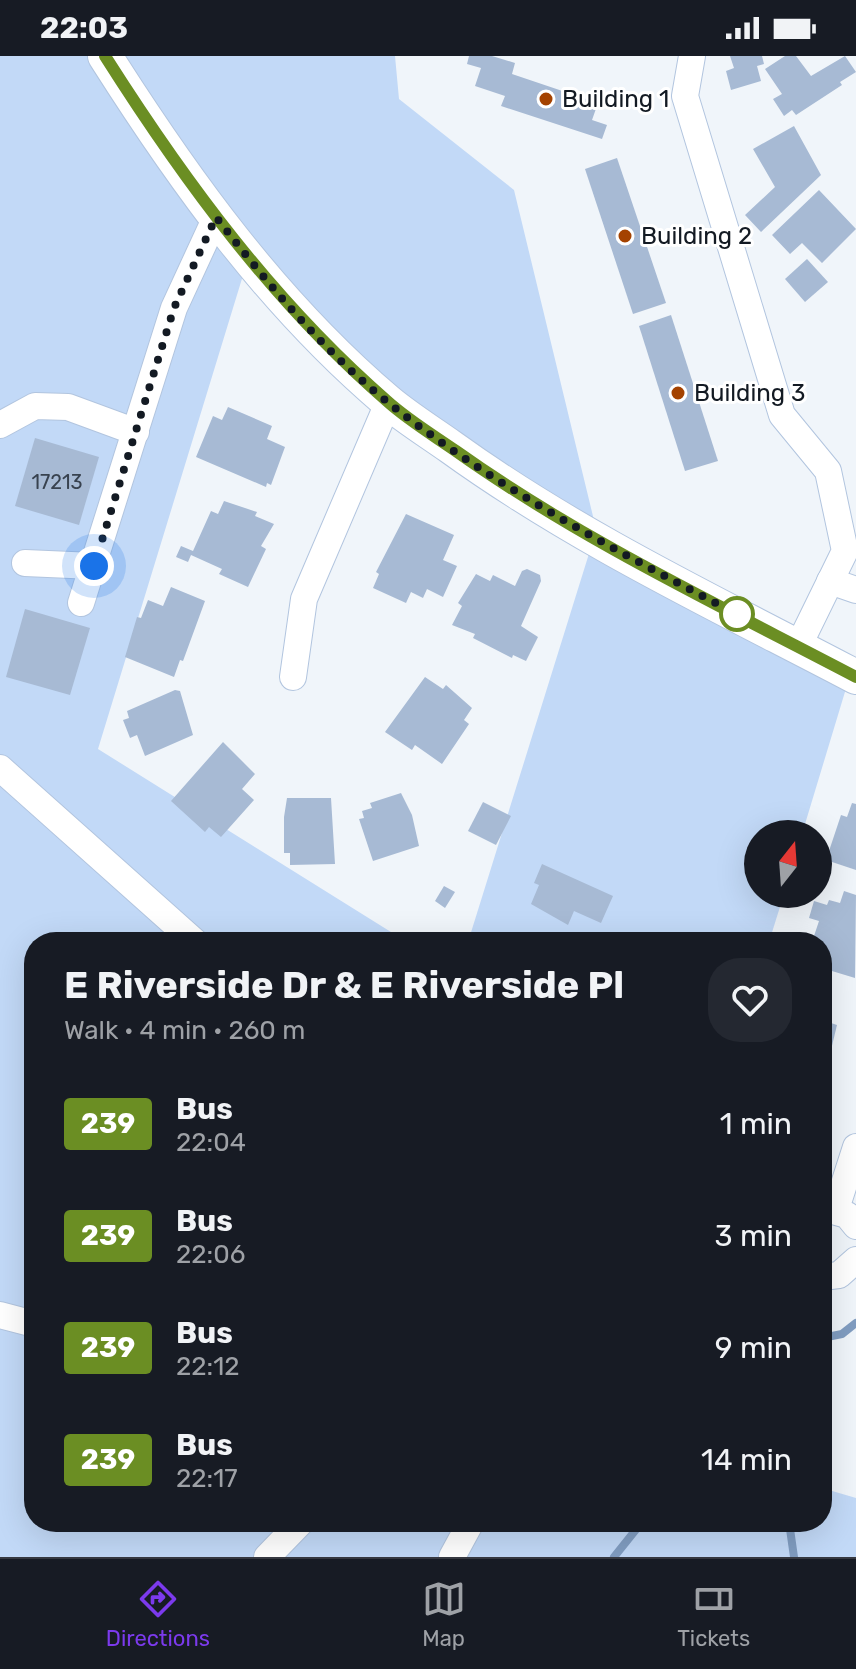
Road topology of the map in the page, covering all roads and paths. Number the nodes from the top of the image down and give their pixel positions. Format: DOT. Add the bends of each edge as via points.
graph roads {
  1 [pos="105,56"];
  2 [pos="692,56"];
  3 [pos="216,217"];
  4 [pos="388,403"];
  5 [pos="0,425"];
  6 [pos="136,432"];
  7 [pos="25,563"];
  8 [pos="94,566"];
  9 [pos="830,581"];
  10 [pos="856,590"];
  11 [pos="81,603"];
  12 [pos="798,647"];
  13 [pos="293,677"];
  14 [pos="856,677"];
  15 [pos="0,768"];
  16 [pos="184,932"];
  17 [pos="856,1147"];
  18 [pos="832,1202"];
  19 [pos="832,1211"];
  20 [pos="856,1226"];
  21 [pos="856,1260"];
  22 [pos="832,1276"];
  23 [pos="0,1315"];
  24 [pos="24,1321"];
  25 [pos="291,1532"];
  26 [pos="466,1532"];
  27 [pos="267,1557"];
  28 [pos="452,1557"];
  1 -- 3 [label="main road"];
  2 -- 9 [label="street" via="685,96 782,415 828,471 845,551"];
  3 -- 4 [label="main road" via="291,310"];
  3 -- 6 [label="street" via="174,308"];
  4 -- 12 [label="main road" via="514,493"];
  4 -- 13 [label="street" via="304,599"];
  5 -- 6 [label="street" via="35,406 68,407"];
  6 -- 8 [label="street"];
  7 -- 8 [label="street"];
  8 -- 11 [label="street"];
  9 -- 10 [label="street"];
  9 -- 12 [label="street"];
  12 -- 14 [label="main road"];
  15 -- 16 [label="street"];
  17 -- 18 [label="street"];
  19 -- 20 [label="street"];
  21 -- 22 [label="street"];
  23 -- 24 [label="street"];
  25 -- 27 [label="street"];
  26 -- 28 [label="street"];
}
